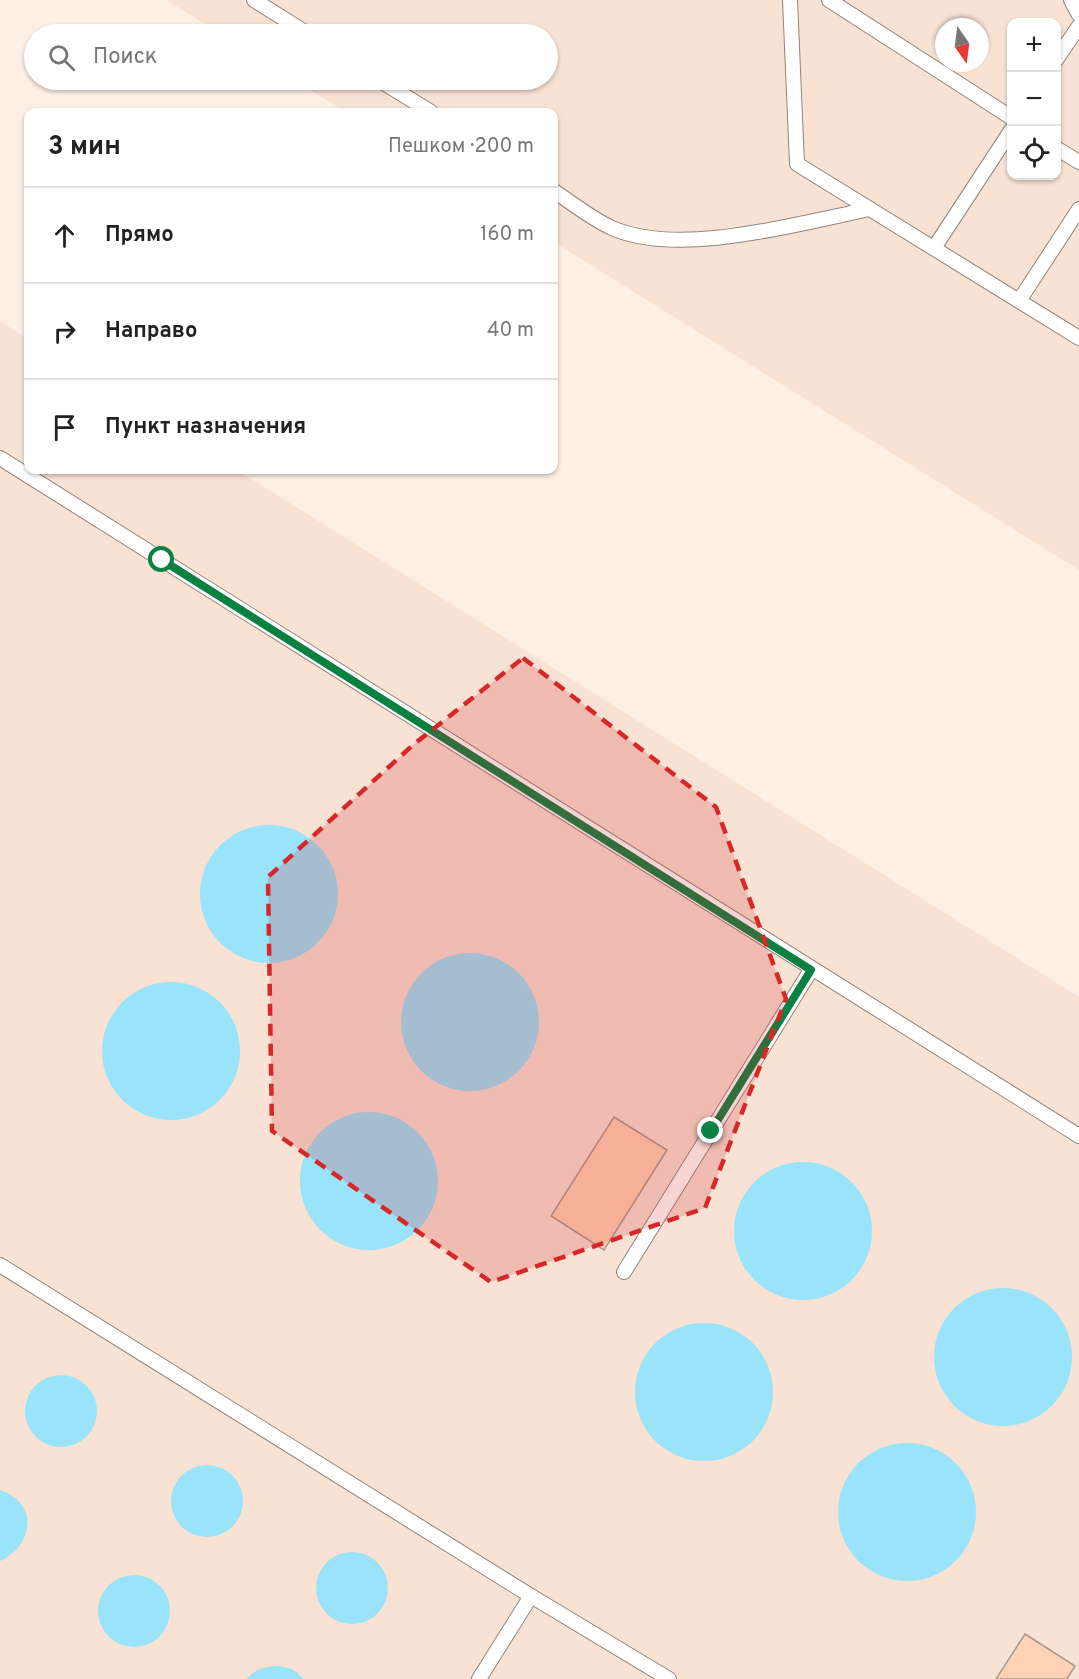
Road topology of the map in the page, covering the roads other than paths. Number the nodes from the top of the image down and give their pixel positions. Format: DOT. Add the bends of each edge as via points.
graph roads {
  1 [pos="254,0"];
  2 [pos="790,0"];
  3 [pos="829,0"];
  4 [pos="1071,0"];
  5 [pos="1079,15"];
  6 [pos="292,24"];
  7 [pos="1079,26"];
  8 [pos="1061,53"];
  9 [pos="395,90"];
  10 [pos="424,108"];
  11 [pos="1007,115"];
  12 [pos="1007,135"];
  13 [pos="1061,151"];
  14 [pos="1079,162"];
  15 [pos="558,194"];
  16 [pos="870,209"];
  17 [pos="1079,209"];
  18 [pos="934,248"];
  19 [pos="1019,301"];
  20 [pos="1079,338"];
  21 [pos="0,458"];
  22 [pos="24,473"];
  23 [pos="25,474"];
  24 [pos="811,970"];
  25 [pos="1079,1137"];
  26 [pos="0,1265"];
  27 [pos="624,1272"];
  28 [pos="531,1596"];
  29 [pos="479,1679"];
  30 [pos="669,1679"];
  1 -- 6 [label="lane"];
  2 -- 16 [label="lane" via="797,164"];
  3 -- 11 [label="lane"];
  4 -- 5 [label="lane"];
  7 -- 8 [label="lane"];
  9 -- 10 [label="lane"];
  12 -- 18 [label="lane"];
  13 -- 14 [label="lane"];
  15 -- 16 [label="lane" via="612,228 661,239 709,240"];
  16 -- 18 [label="lane"];
  17 -- 19 [label="lane"];
  18 -- 19 [label="lane"];
  19 -- 20 [label="lane"];
  21 -- 22 [label="lane"];
  23 -- 24 [label="lane"];
  24 -- 25 [label="lane"];
  24 -- 27 [label="lane"];
  26 -- 28 [label="lane"];
  28 -- 29 [label="lane"];
  28 -- 30 [label="lane"];
}
